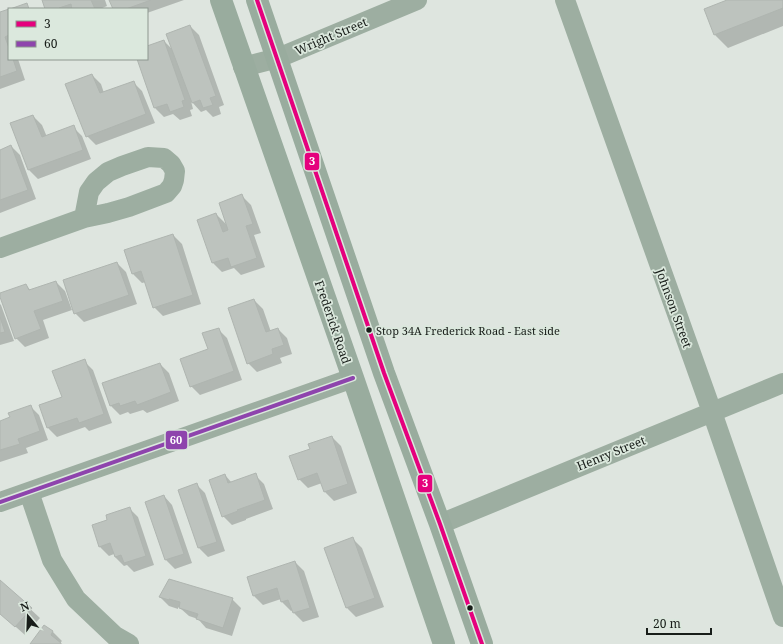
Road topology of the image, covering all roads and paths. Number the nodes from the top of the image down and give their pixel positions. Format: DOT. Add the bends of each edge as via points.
graph roads {
  1 [pos="220,0"];
  2 [pos="257,0"];
  3 [pos="417,0"];
  4 [pos="565,0"];
  5 [pos="278,58"];
  6 [pos="243,67"];
  7 [pos="84,218"];
  8 [pos="0,248"];
  9 [pos="353,378"];
  10 [pos="783,383"];
  11 [pos="712,412"];
  12 [pos="29,492"];
  13 [pos="0,502"];
  14 [pos="440,524"];
  15 [pos="783,617"];
  16 [pos="129,644"];
  17 [pos="444,644"];
  18 [pos="482,644"];
  1 -- 6 [label="main road, Frederick Road"];
  2 -- 5 [label="main road"];
  3 -- 5 [label="street, Wright Street"];
  4 -- 11 [label="street, Johnson Street"];
  5 -- 6 [label="street, Wright Street"];
  5 -- 14 [label="main road" via="384,373"];
  6 -- 9 [label="main road, Frederick Road"];
  7 -- 8 [label="street"];
  9 -- 12 [label="street"];
  9 -- 17 [label="main road, Frederick Road"];
  10 -- 11 [label="street, Henry Street"];
  11 -- 14 [label="street, Henry Street"];
  11 -- 15 [label="street, Johnson Street"];
  12 -- 13 [label="street"];
  12 -- 16 [label="street" via="52,560 76,598 115,636"];
  14 -- 18 [label="main road"];
}
